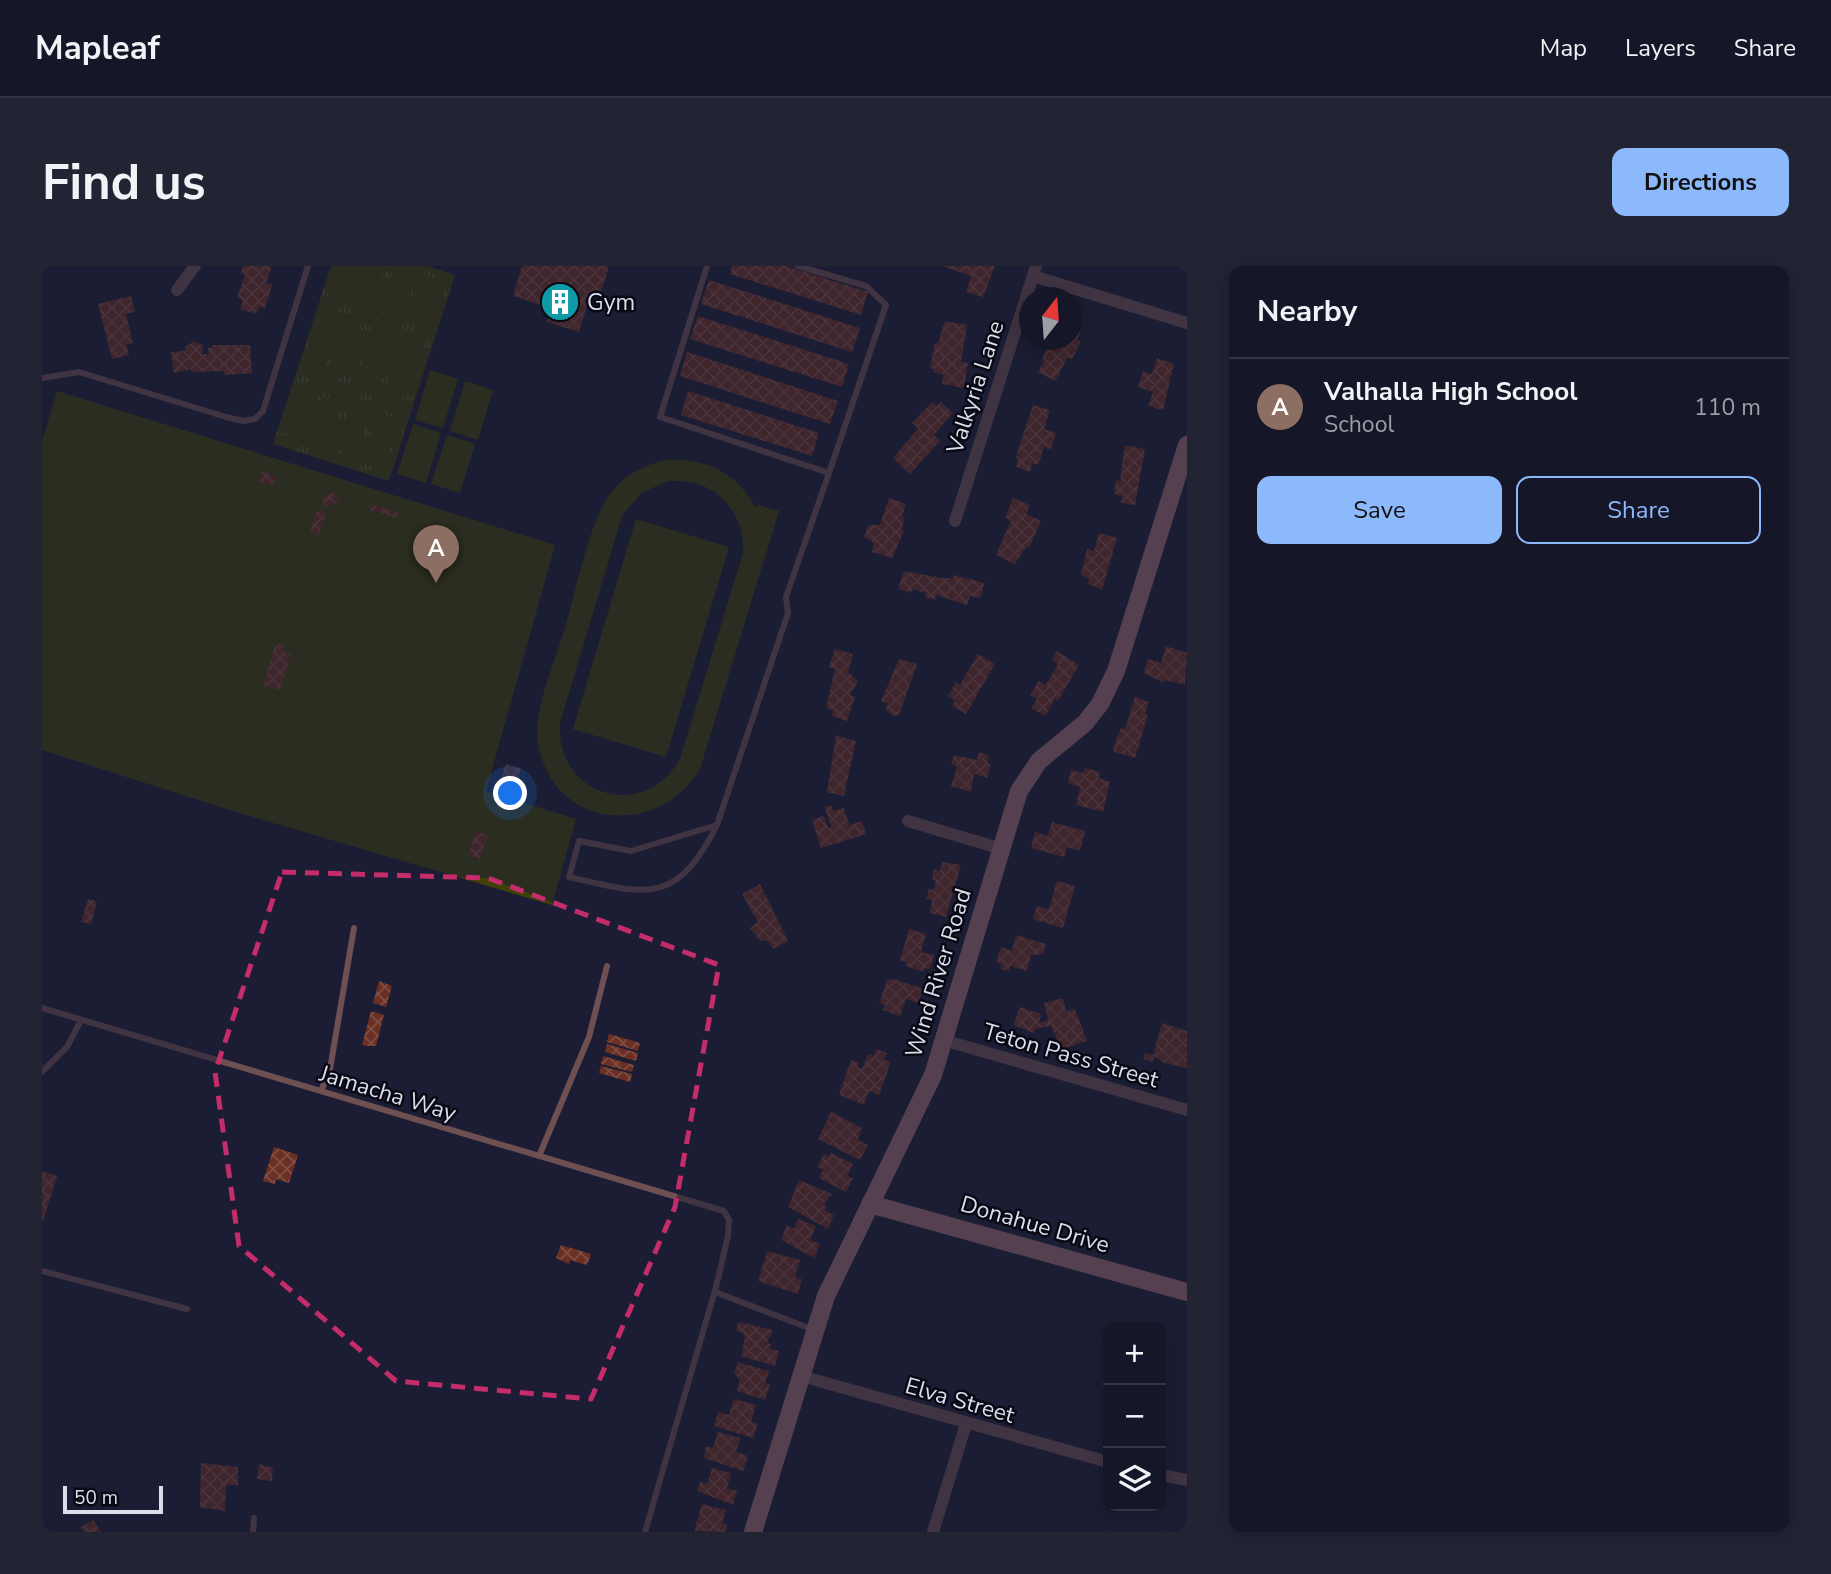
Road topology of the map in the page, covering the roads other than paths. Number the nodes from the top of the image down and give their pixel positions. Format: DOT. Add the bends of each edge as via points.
graph roads {
  1 [pos="195,266"];
  2 [pos="309,266"];
  3 [pos="707,266"];
  4 [pos="798,266"];
  5 [pos="1034,271"];
  6 [pos="177,289"];
  7 [pos="1187,323"];
  8 [pos="42,378"];
  9 [pos="1187,444"];
  10 [pos="829,473"];
  11 [pos="955,521"];
  12 [pos="908,821"];
  13 [pos="717,825"];
  14 [pos="1002,849"];
  15 [pos="354,928"];
  16 [pos="607,966"];
  17 [pos="42,1008"];
  18 [pos="81,1020"];
  19 [pos="943,1040"];
  20 [pos="42,1072"];
  21 [pos="321,1091"];
  22 [pos="1187,1110"];
  23 [pos="539,1156"];
  24 [pos="870,1204"];
  25 [pos="42,1271"];
  26 [pos="715,1292"];
  27 [pos="1187,1292"];
  28 [pos="187,1309"];
  29 [pos="816,1330"];
  30 [pos="801,1376"];
  31 [pos="966,1424"];
  32 [pos="1103,1461"];
  33 [pos="1166,1476"];
  34 [pos="1187,1480"];
  35 [pos="254,1518"];
  36 [pos="253,1532"];
  37 [pos="645,1532"];
  38 [pos="753,1532"];
  39 [pos="933,1532"];
  1 -- 6 [label="street"];
  2 -- 8 [label="lane" via="263,411 255,419 243,421 79,372"];
  3 -- 10 [label="lane" via="660,417"];
  4 -- 10 [label="lane" via="866,286 886,305"];
  5 -- 7 [label="street"];
  5 -- 11 [label="street, Valkyria Lane"];
  9 -- 14 [label="street, Wind River Road" via="1116,671 1085,723 1039,761 1019,791"];
  10 -- 13 [label="lane"];
  12 -- 14 [label="street"];
  13 -- 13 [label="lane" via="692,867 672,884 637,892 569,877 579,841 631,851"];
  14 -- 19 [label="street, Wind River Road"];
  15 -- 21 [label="lane" via="330,1069"];
  16 -- 23 [label="lane" via="589,1037"];
  17 -- 18 [label="lane, Jamacha Way"];
  18 -- 20 [label="lane" via="67,1047"];
  18 -- 21 [label="lane, Jamacha Way"];
  19 -- 22 [label="street, Teton Pass Street"];
  19 -- 24 [label="street, Wind River Road" via="933,1075"];
  21 -- 23 [label="lane, Jamacha Way"];
  23 -- 26 [label="lane, Jamacha Way" via="724,1211 729,1220"];
  24 -- 27 [label="street, Donahue Drive"];
  24 -- 29 [label="street, Wind River Road" via="826,1296"];
  25 -- 28 [label="lane"];
  26 -- 29 [label="lane"];
  26 -- 37 [label="lane"];
  29 -- 30 [label="street, Wind River Road"];
  30 -- 31 [label="street, Elva Street"];
  30 -- 38 [label="street, Wind River Road"];
  31 -- 32 [label="street, Elva Street"];
  31 -- 39 [label="street"];
  33 -- 34 [label="street"];
  35 -- 36 [label="lane"];
}
